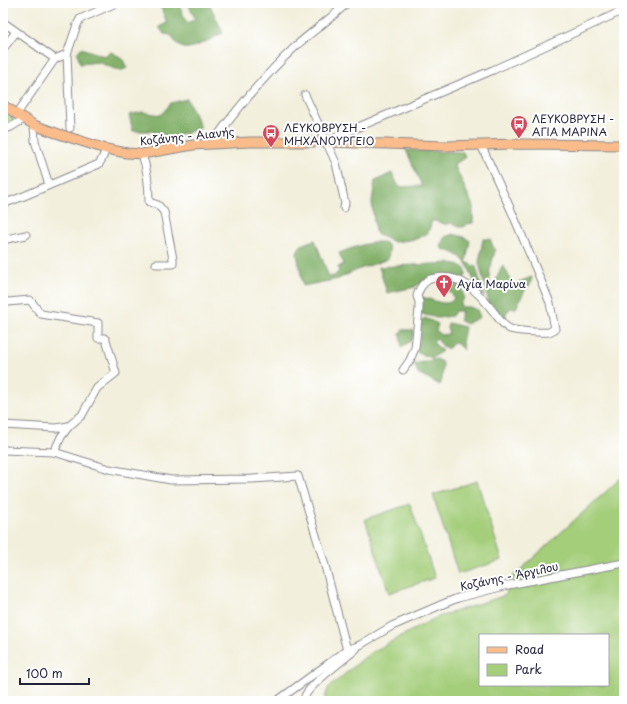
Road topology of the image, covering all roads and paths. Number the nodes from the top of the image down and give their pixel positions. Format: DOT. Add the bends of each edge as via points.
graph roads {
  1 [pos="347,3"];
  2 [pos="112,4"];
  3 [pos="624,10"];
  4 [pos="3,22"];
  5 [pos="16,32"];
  6 [pos="3,49"];
  7 [pos="67,54"];
  8 [pos="55,59"];
  9 [pos="305,95"];
  10 [pos="3,106"];
  11 [pos="20,117"];
  12 [pos="34,125"];
  13 [pos="70,128"];
  14 [pos="3,130"];
  15 [pos="327,142"];
  16 [pos="212,143"];
  17 [pos="481,145"];
  18 [pos="624,145"];
  19 [pos="106,149"];
  20 [pos="142,154"];
  21 [pos="49,185"];
  22 [pos="3,204"];
  23 [pos="344,208"];
  24 [pos="26,235"];
  25 [pos="3,237"];
  26 [pos="156,264"];
  27 [pos="3,300"];
  28 [pos="404,370"];
  29 [pos="3,426"];
  30 [pos="69,426"];
  31 [pos="3,450"];
  32 [pos="54,452"];
  33 [pos="624,563"];
  34 [pos="360,644"];
  35 [pos="347,650"];
  36 [pos="290,695"];
  37 [pos="306,699"];
  38 [pos="277,701"];
  1 -- 16 [label="street" via="286,55"];
  2 -- 7 [label="street" via="80,19"];
  3 -- 15 [label="street"];
  4 -- 5 [label="street"];
  5 -- 6 [label="street"];
  5 -- 8 [label="street"];
  7 -- 8 [label="street"];
  7 -- 13 [label="street"];
  8 -- 11 [label="street"];
  9 -- 15 [label="street"];
  10 -- 11 [label="main road, Κοζάνης - Αιανής"];
  11 -- 12 [label="main road, Κοζάνης - Αιανής"];
  11 -- 14 [label="street" via="11,127"];
  12 -- 19 [label="main road, Κοζάνης - Αιανής"];
  12 -- 21 [label="street" via="35,141"];
  15 -- 16 [label="main road, Κοζάνης - Αιανής"];
  15 -- 17 [label="main road, Κοζάνης - Αιανής"];
  15 -- 23 [label="street" via="340,178"];
  16 -- 20 [label="main road, Κοζάνης - Αιανής"];
  17 -- 18 [label="main road, Κοζάνης - Αιανής"];
  17 -- 28 [label="street" via="539,276 550,304 555,329 549,332 509,328 477,292 465,283 447,277 431,278 422,286 417,296 419,309 415,348"];
  19 -- 20 [label="main road, Κοζάνης - Αιανής"];
  19 -- 21 [label="street" via="99,164"];
  20 -- 26 [label="street" via="149,179 149,202 158,205 164,212 173,259 173,264"];
  21 -- 22 [label="street"];
  24 -- 25 [label="street" via="7,239"];
  27 -- 30 [label="street" via="30,300 41,314 98,323 98,338 106,340 116,373 97,388 82,415"];
  29 -- 30 [label="street"];
  30 -- 32 [label="street"];
  31 -- 32 [label="street"];
  32 -- 35 [label="street" via="109,469 171,480 298,476"];
  33 -- 34 [label="street, Κοζάνης - Άργιλου" via="508,585 458,598 392,626"];
  34 -- 35 [label="street, Κοζάνης - Άργιλου"];
  34 -- 37 [label="street, Κοζάνης - Άργιλου" via="313,685 306,693"];
  35 -- 36 [label="street, Κοζάνης - Άργιλου"];
  36 -- 37 [label="street, Κοζάνης - Άργιλου" via="301,691"];
  36 -- 38 [label="street, Κοζάνης - Άργιλου"];
}
